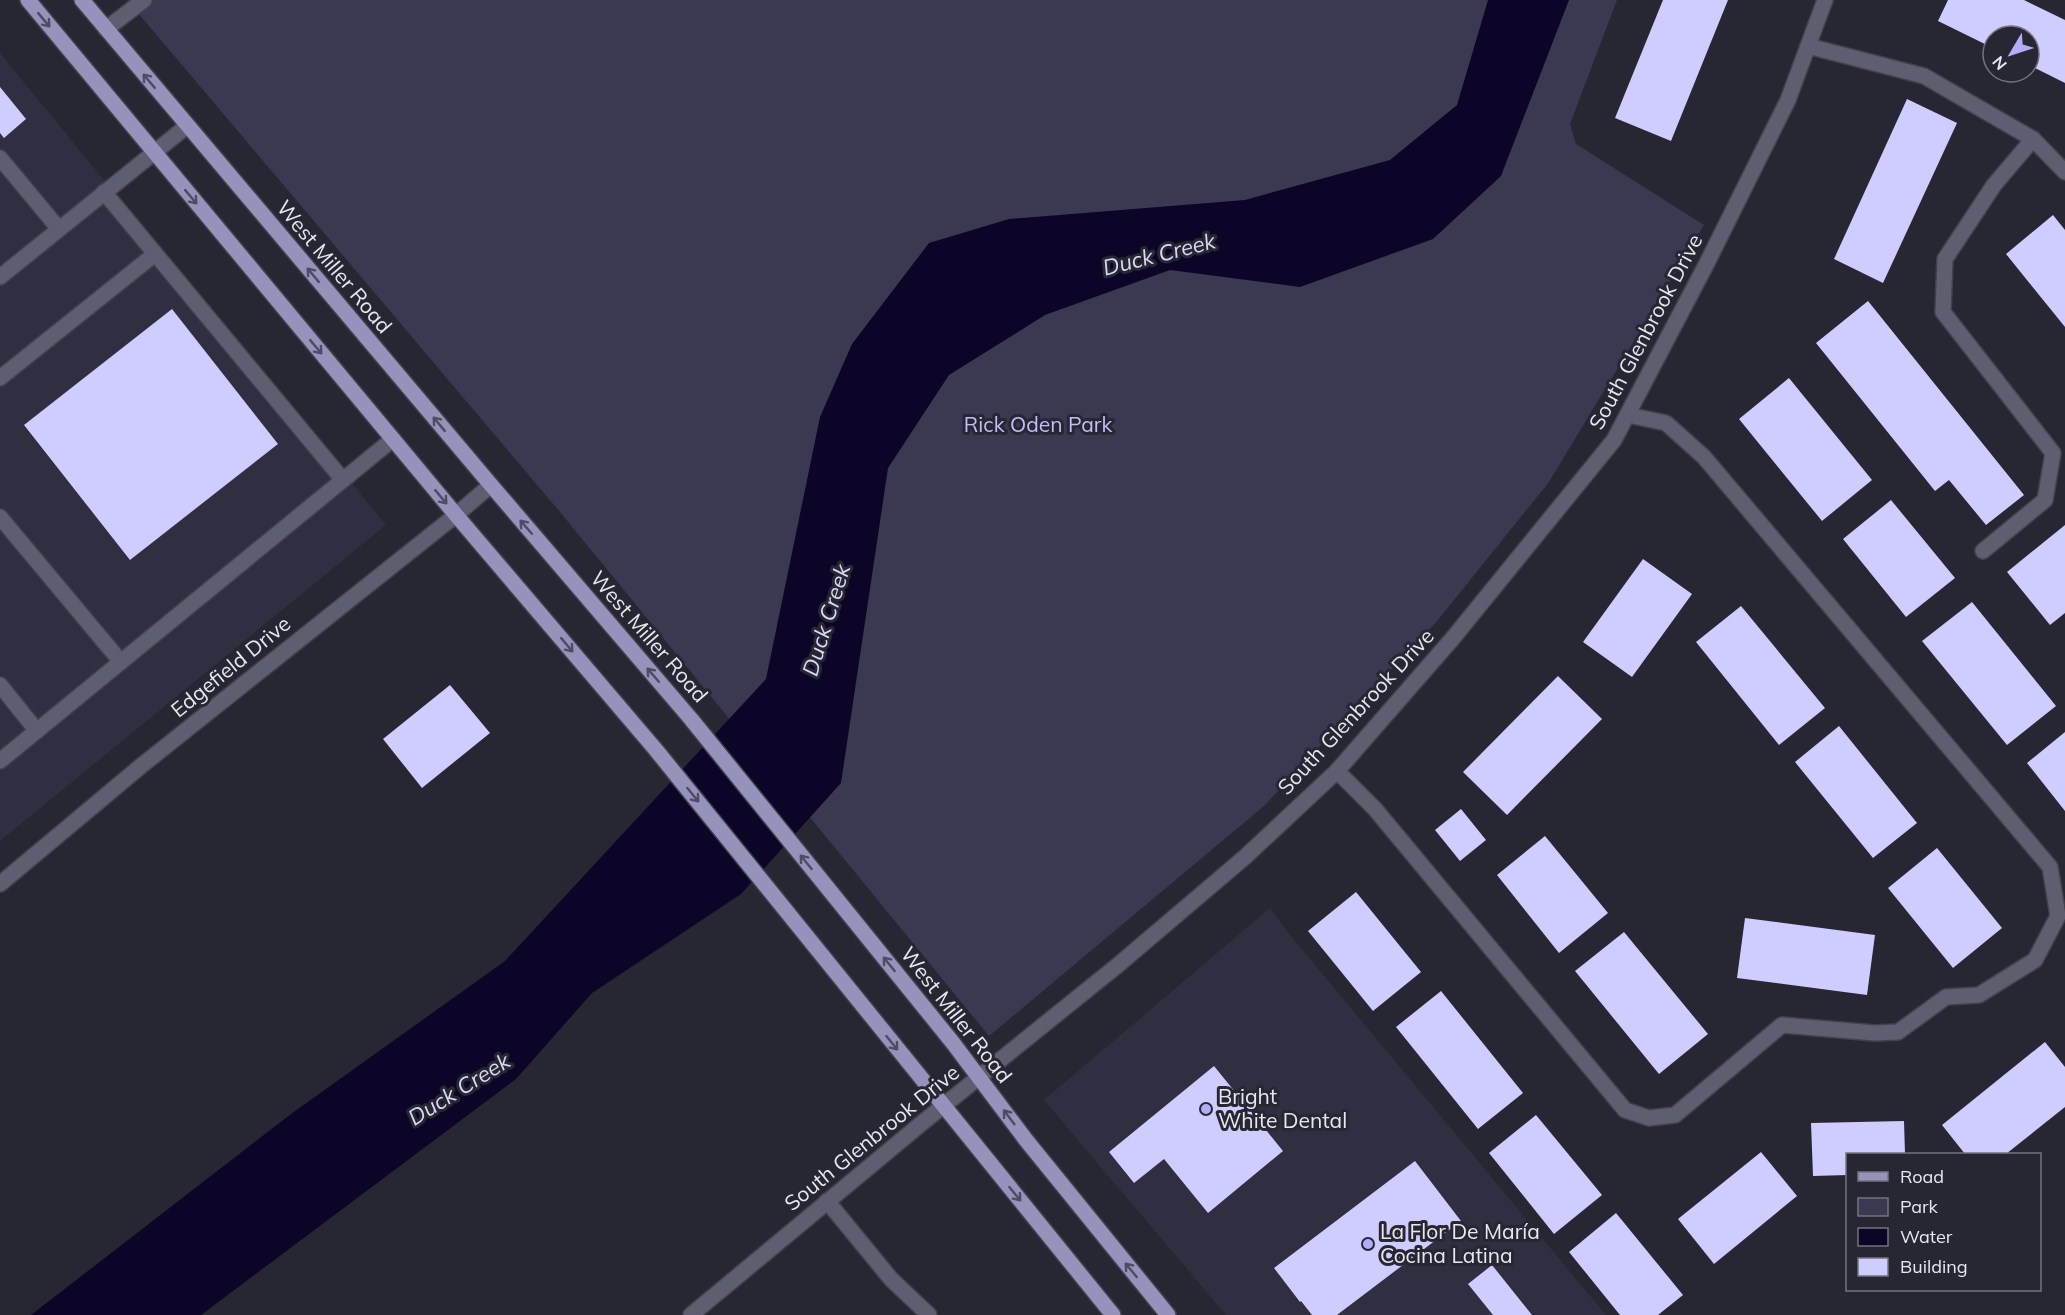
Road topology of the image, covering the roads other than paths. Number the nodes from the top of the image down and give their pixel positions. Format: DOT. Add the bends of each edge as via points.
graph roads {
  1 [pos="28,0"];
  2 [pos="82,0"];
  3 [pos="144,0"];
  4 [pos="1825,0"];
  5 [pos="106,29"];
  6 [pos="1808,46"];
  7 [pos="187,126"];
  8 [pos="2032,139"];
  9 [pos="154,152"];
  10 [pos="0,158"];
  11 [pos="2065,172"];
  12 [pos="104,192"];
  13 [pos="59,229"];
  14 [pos="155,254"];
  15 [pos="0,277"];
  16 [pos="0,378"];
  17 [pos="1628,415"];
  18 [pos="393,439"];
  19 [pos="343,480"];
  20 [pos="490,485"];
  21 [pos="456,515"];
  22 [pos="0,517"];
  23 [pos="1983,551"];
  24 [pos="121,662"];
  25 [pos="0,685"];
  26 [pos="37,731"];
  27 [pos="0,761"];
  28 [pos="1337,771"];
  29 [pos="0,884"];
  30 [pos="979,1077"];
  31 [pos="943,1106"];
  32 [pos="827,1201"];
  33 [pos="691,1315"];
  34 [pos="929,1315"];
  35 [pos="1113,1315"];
  36 [pos="1168,1315"];
  1 -- 9 [label="main road, one-way"];
  2 -- 5 [label="main road, West Miller Road"];
  3 -- 5 [label="street"];
  4 -- 6 [label="street, South Glenbrook Drive"];
  7 -- 5 [label="main road, West Miller Road, one-way"];
  6 -- 8 [label="street" via="1924,76"];
  6 -- 17 [label="street, South Glenbrook Drive" via="1783,110"];
  7 -- 9 [label="street"];
  20 -- 7 [label="main road, West Miller Road, one-way"];
  8 -- 11 [label="street"];
  8 -- 23 [label="street" via="1994,185 1945,259 1942,312 2054,453 2045,501"];
  9 -- 12 [label="street"];
  9 -- 18 [label="main road, one-way"];
  10 -- 13 [label="street"];
  12 -- 13 [label="street"];
  12 -- 14 [label="street"];
  13 -- 15 [label="street"];
  14 -- 16 [label="street"];
  14 -- 19 [label="street"];
  17 -- 28 [label="street, South Glenbrook Drive" via="1614,440"];
  17 -- 28 [label="street" via="1666,423 1704,457 2050,867 2058,916 2035,960 1979,994 1946,997 1898,1032 1782,1025 1675,1115 1649,1118 1625,1110 1381,816"];
  18 -- 19 [label="street"];
  18 -- 21 [label="main road, one-way"];
  19 -- 24 [label="street"];
  20 -- 21 [label="street, Edgefield Drive"];
  30 -- 20 [label="main road, West Miller Road, one-way" via="692,719"];
  21 -- 29 [label="street, Edgefield Drive" via="141,766"];
  21 -- 31 [label="main road, one-way" via="656,750"];
  22 -- 24 [label="street"];
  24 -- 26 [label="street"];
  25 -- 26 [label="street"];
  26 -- 27 [label="street"];
  28 -- 30 [label="street, South Glenbrook Drive" via="1245,857"];
  30 -- 31 [label="street, South Glenbrook Drive"];
  36 -- 30 [label="main road, West Miller Road, one-way"];
  31 -- 32 [label="street, South Glenbrook Drive"];
  31 -- 35 [label="main road, one-way"];
  32 -- 33 [label="street, South Glenbrook Drive"];
  32 -- 34 [label="street" via="891,1279"];
}
